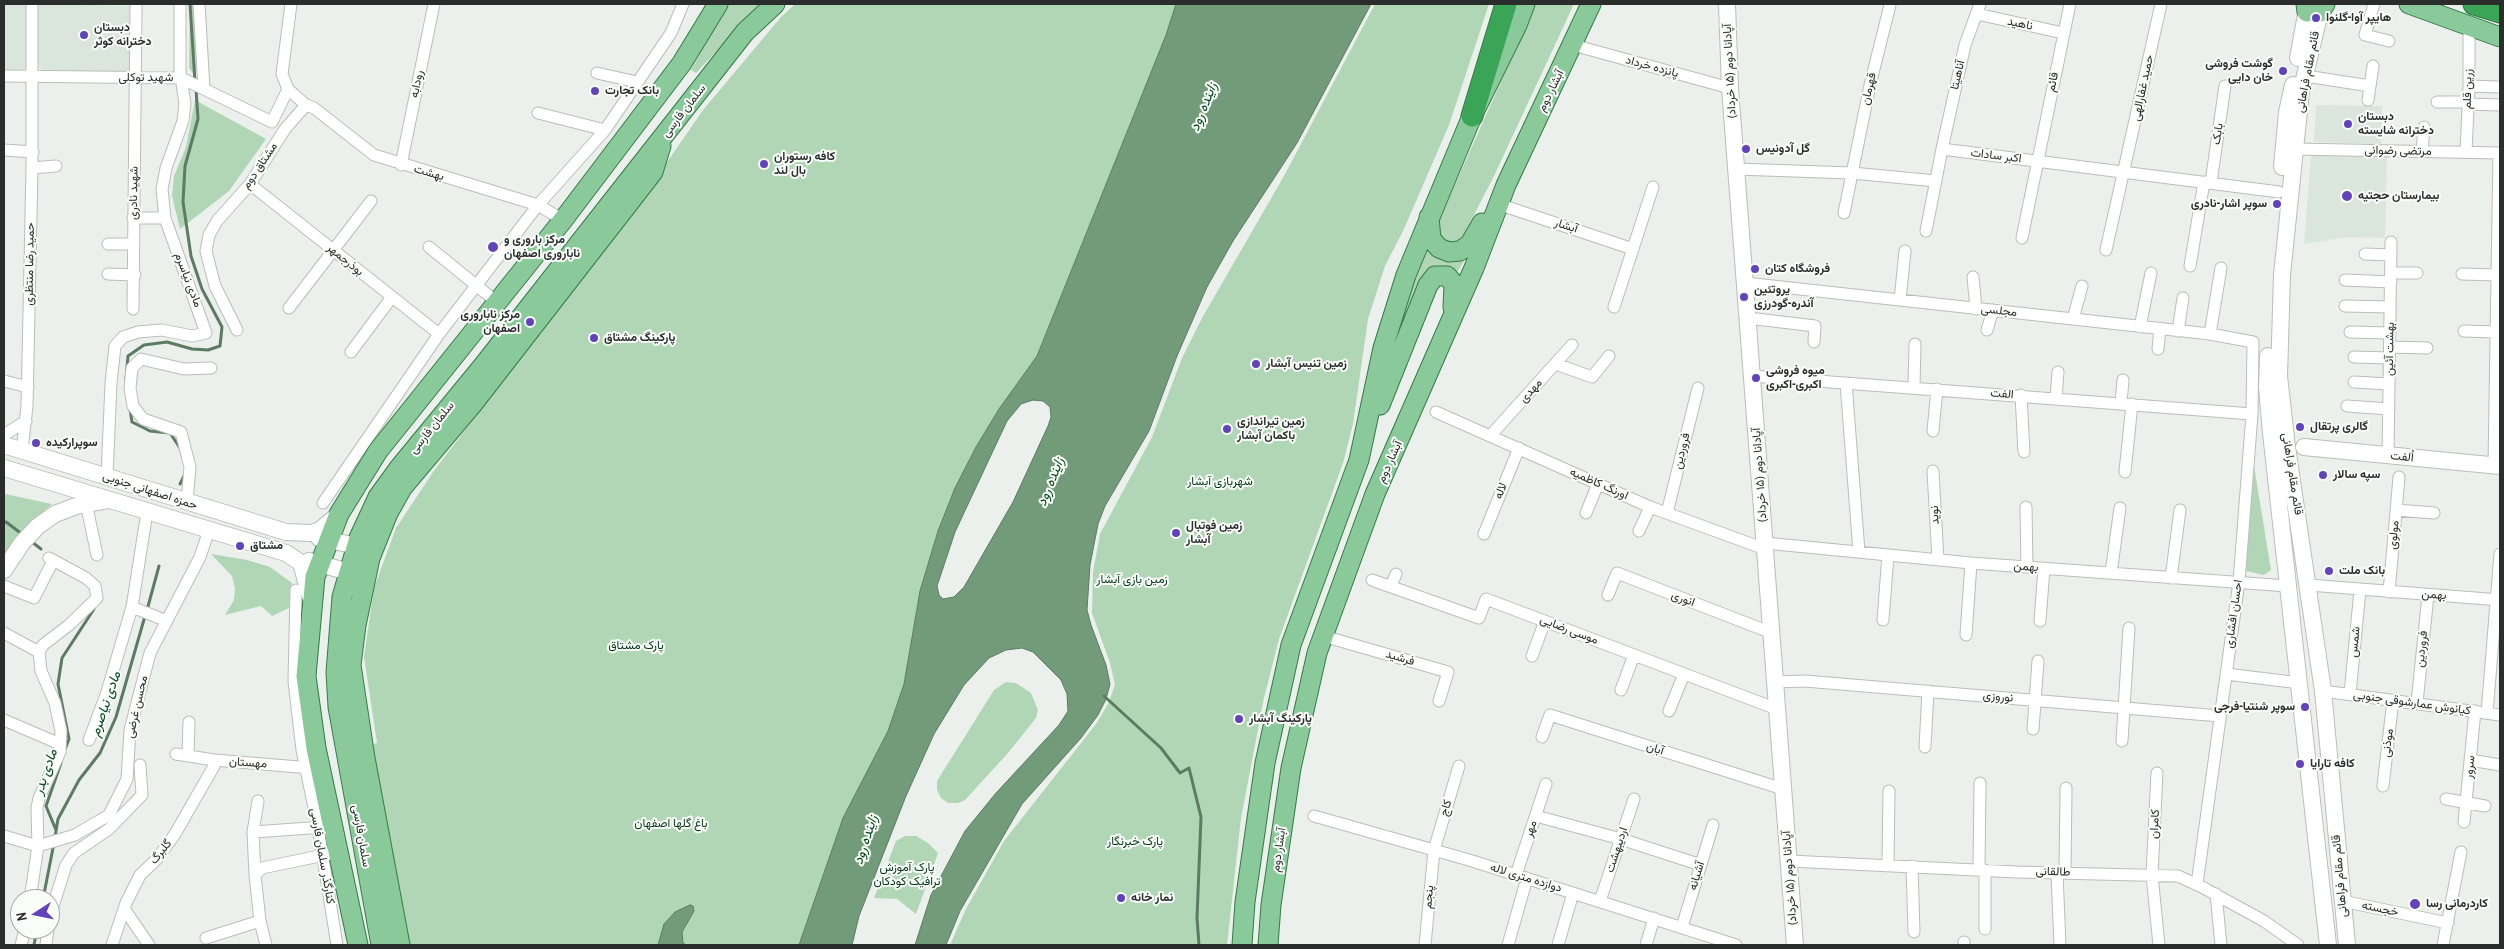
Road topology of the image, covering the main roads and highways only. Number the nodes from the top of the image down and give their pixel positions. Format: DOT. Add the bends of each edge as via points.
graph roads {
  1 [pos="775,4"];
  2 [pos="1506,4"];
  3 [pos="1525,4"];
  4 [pos="1591,4"];
  5 [pos="1726,4"];
  6 [pos="2409,4"];
  7 [pos="2474,4"];
  8 [pos="2315,7"];
  9 [pos="714,8"];
  10 [pos="2500,12"];
  11 [pos="2500,37"];
  12 [pos="682,63"];
  13 [pos="708,80"];
  14 [pos="660,93"];
  15 [pos="683,112"];
  16 [pos="1472,116"];
  17 [pos="665,135"];
  18 [pos="1506,185"];
  19 [pos="1428,215"];
  20 [pos="1453,316"];
  21 [pos="2285,429"];
  22 [pos="4,445"];
  23 [pos="2304,447"];
  24 [pos="1359,460"];
  25 [pos="2290,466"];
  26 [pos="2497,466"];
  27 [pos="4,468"];
  28 [pos="113,499"];
  29 [pos="339,514"];
  30 [pos="297,533"];
  31 [pos="329,540"];
  32 [pos="357,546"];
  33 [pos="295,557"];
  34 [pos="320,564"];
  35 [pos="4,570"];
  36 [pos="349,572"];
  37 [pos="2309,585"];
  38 [pos="2288,586"];
  39 [pos="312,608"];
  40 [pos="357,760"];
  41 [pos="358,945"];
  42 [pos="381,945"];
  43 [pos="400,945"];
  44 [pos="1242,945"];
  45 [pos="1268,945"];
  46 [pos="1795,945"];
  47 [pos="2328,945"];
  48 [pos="2347,945"];
  1 -- 13 [label="main road, سلمان فارسی" via="745,32"];
  2 -- 16 [label="highway"];
  3 -- 16 [label="main road"];
  4 -- 18 [label="main road, آبشار دوم"];
  5 -- 46 [label="main road, آپادانا دوم (۱۵ خرداد)"];
  6 -- 11 [label="main road"];
  7 -- 10 [label="highway"];
  8 -- 21 [label="main road, قائم مقام فراهانی" via="2282,274 2279,376"];
  8 -- 38 [label="main road, قائم مقام فراهانی" via="2287,112 2269,326 2267,387"];
  9 -- 12 [label="main road, سلمان فارسی"];
  12 -- 13 [label="main road" via="682,71 693,83"];
  12 -- 14 [label="main road, سلمان فارسی"];
  13 -- 15 [label="main road, سلمان فارسی"];
  14 -- 15 [label="main road" via="679,92 684,100"];
  14 -- 29 [label="main road, سلمان فارسی" via="378,452"];
  15 -- 17 [label="main road, سلمان فارسی"];
  16 -- 19 [label="main road"];
  17 -- 32 [label="main road, سلمان فارسی" via="399,468 378,497"];
  17 -- 40 [label="main road" via="653,172 477,399 402,488 388,513 370,558 356,625 352,665"];
  18 -- 19 [label="main road" via="1470,244 1460,251 1449,252 1439,248 1432,239"];
  18 -- 20 [label="main road, آبشار دوم"];
  19 -- 24 [label="main road" via="1383,348"];
  20 -- 24 [label="main road" via="1454,284 1447,276 1435,276 1428,285"];
  20 -- 45 [label="main road, آبشار دوم" via="1375,494 1317,653 1290,768"];
  21 -- 23 [label="main road"];
  21 -- 25 [label="main road, قائم مقام فراهانی"];
  22 -- 30 [label="main road, حمزه اصفهانی جنوبی" via="273,529"];
  23 -- 25 [label="main road"];
  23 -- 26 [label="main road, اُلفت"];
  24 -- 44 [label="main road" via="1292,645 1265,763"];
  25 -- 37 [label="main road, قائم مقام فراهانی"];
  27 -- 28 [label="main road, حمزه اصفهانی جنوبی"];
  28 -- 33 [label="main road, حمزه اصفهانی جنوبی"];
  28 -- 35 [label="main road" via="86,503 55,514 22,543"];
  29 -- 30 [label="main road, حمزه اصفهانی جنوبی" via="320,530"];
  29 -- 31 [label="main road, سلمان فارسی"];
  30 -- 31 [label="main road, حمزه اصفهانی جنوبی"];
  30 -- 33 [label="main road" via="305,538 308,548"];
  31 -- 32 [label="main road, حمزه اصفهانی جنوبی"];
  31 -- 34 [label="main road, سلمان فارسی"];
  32 -- 36 [label="main road, سلمان فارسی"];
  33 -- 34 [label="main road, حمزه اصفهانی جنوبی"];
  33 -- 39 [label="main road" via="305,573"];
  34 -- 36 [label="main road, حمزه اصفهانی جنوبی"];
  34 -- 39 [label="main road, سلمان فارسی" via="315,576"];
  36 -- 40 [label="main road, سلمان فارسی" via="342,597 336,672 338,707"];
  37 -- 38 [label="main road"];
  37 -- 48 [label="main road, قائم مقام فراهانی" via="2323,691"];
  38 -- 47 [label="main road, قائم مقام فراهانی"];
  39 -- 41 [label="main road, سلمان فارسی" via="306,676 313,768 330,854"];
  40 -- 42 [label="main road, سلمان فارسی"];
  40 -- 43 [label="main road"];
}
